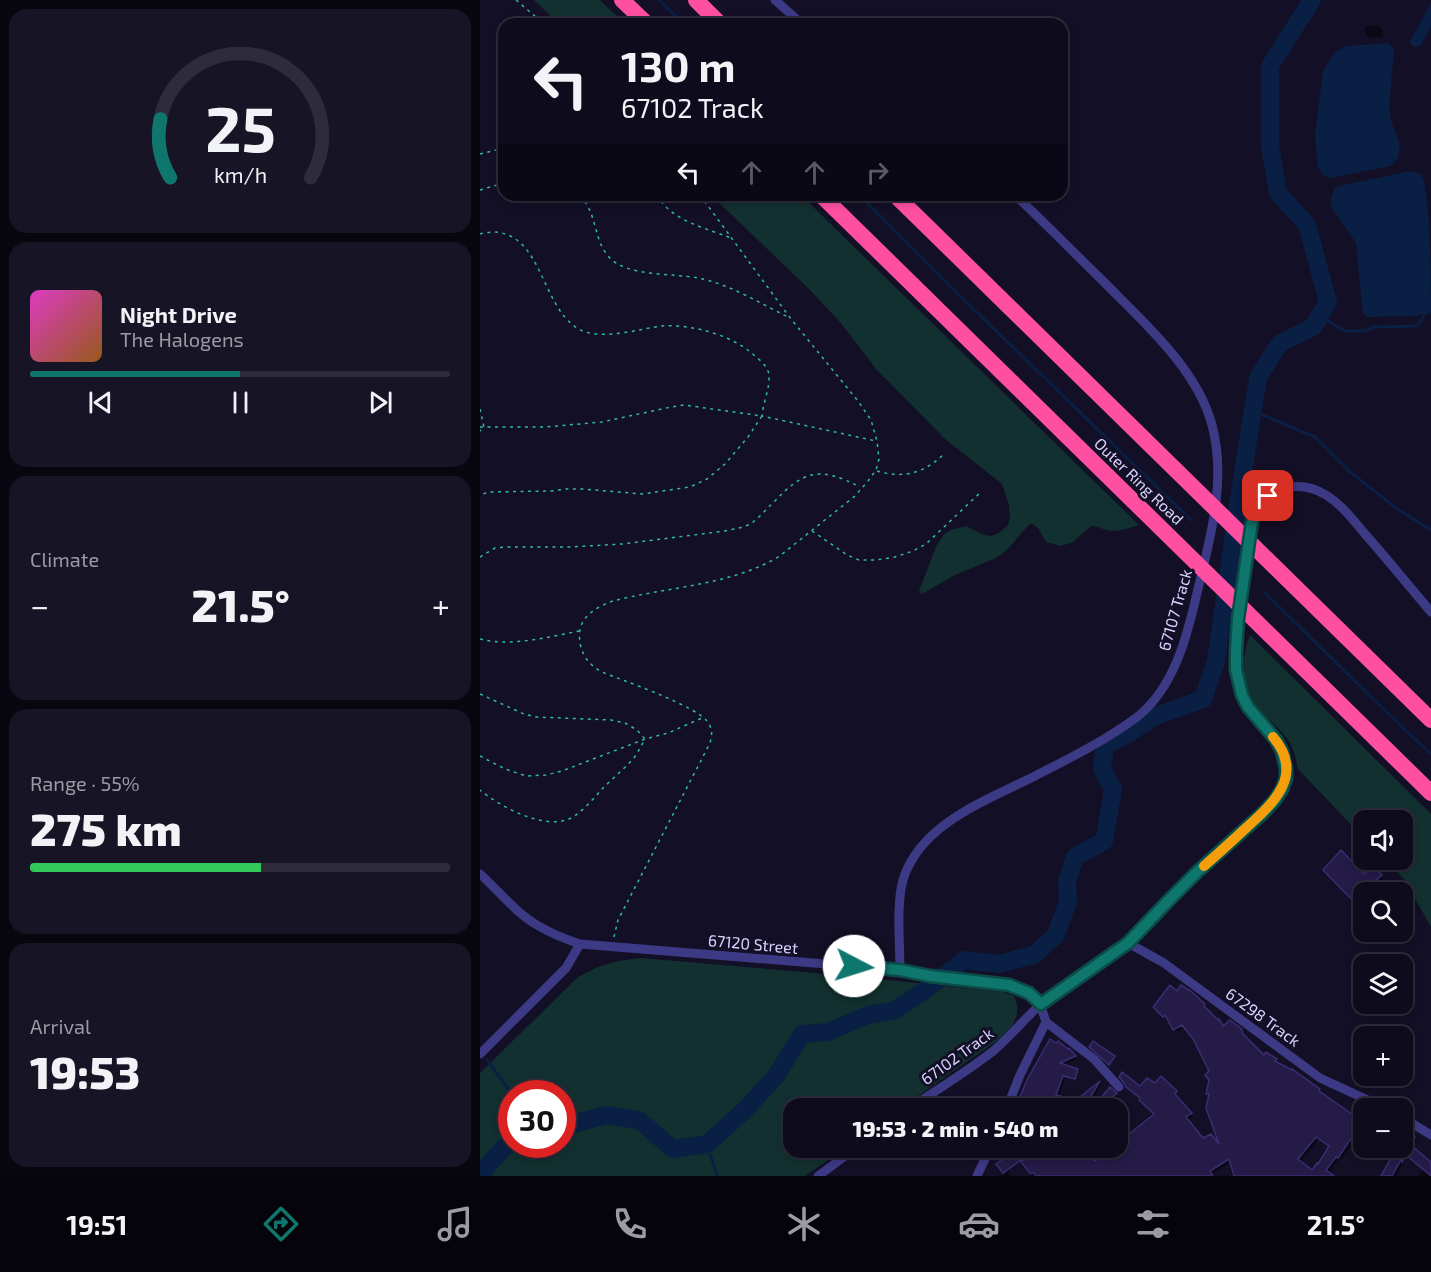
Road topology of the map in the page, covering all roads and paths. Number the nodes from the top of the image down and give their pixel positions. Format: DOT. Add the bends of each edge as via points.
graph roads {
  1 [pos="516,0"];
  2 [pos="622,0"];
  3 [pos="696,0"];
  4 [pos="775,0"];
  5 [pos="537,18"];
  6 [pos="640,18"];
  7 [pos="714,18"];
  8 [pos="795,18"];
  9 [pos="498,150"];
  10 [pos="480,154"];
  11 [pos="498,185"];
  12 [pos="480,190"];
  13 [pos="585,201"];
  14 [pos="661,201"];
  15 [pos="704,201"];
  16 [pos="827,201"];
  17 [pos="901,201"];
  18 [pos="1021,201"];
  19 [pos="480,234"];
  20 [pos="732,238"];
  21 [pos="791,319"];
  22 [pos="480,409"];
  23 [pos="762,416"];
  24 [pos="480,427"];
  25 [pos="484,427"];
  26 [pos="480,431"];
  27 [pos="877,441"];
  28 [pos="944,453"];
  29 [pos="876,470"];
  30 [pos="861,488"];
  31 [pos="982,491"];
  32 [pos="480,495"];
  33 [pos="811,531"];
  34 [pos="480,557"];
  35 [pos="1431,612"];
  36 [pos="1245,619"];
  37 [pos="580,630"];
  38 [pos="480,639"];
  39 [pos="480,694"];
  40 [pos="702,717"];
  41 [pos="1431,720"];
  42 [pos="645,739"];
  43 [pos="480,756"];
  44 [pos="480,789"];
  45 [pos="1431,793"];
  46 [pos="480,874"];
  47 [pos="1128,943"];
  48 [pos="580,944"];
  49 [pos="612,947"];
  50 [pos="900,970"];
  51 [pos="1041,1004"];
  52 [pos="1046,1022"];
  53 [pos="480,1054"];
  54 [pos="1119,1087"];
  55 [pos="925,1098"];
  56 [pos="1010,1098"];
  57 [pos="1363,1098"];
  58 [pos="1413,1124"];
  59 [pos="1431,1135"];
  60 [pos="842,1158"];
  61 [pos="985,1158"];
  62 [pos="818,1176"];
  63 [pos="977,1176"];
  1 -- 5 [label="path"];
  2 -- 6 [label="highway"];
  3 -- 7 [label="highway"];
  4 -- 8 [label="street"];
  9 -- 10 [label="path"];
  11 -- 12 [label="path"];
  13 -- 21 [label="path" via="603,249 619,265 699,278 738,291"];
  14 -- 20 [label="path" via="677,216"];
  15 -- 20 [label="path"];
  16 -- 36 [label="highway, Outer Ring Road" via="1184,551"];
  17 -- 41 [label="highway, Outer Ring Road"];
  18 -- 50 [label="street, 67107 Track" via="1155,334 1185,370 1206,409 1215,444 1218,484 1211,537 1178,659 1154,700 1138,716 1070,758 961,814 929,839 914,858 901,892"];
  19 -- 23 [label="path" via="508,235 520,243 531,255 561,313 580,330 605,334 677,326 740,344 767,370 769,382"];
  20 -- 21 [label="path"];
  21 -- 27 [label="path" via="858,401 871,420"];
  22 -- 25 [label="path"];
  23 -- 25 [label="path" via="684,405 602,422"];
  23 -- 27 [label="path"];
  23 -- 32 [label="path" via="725,464 707,479 690,486 642,494 566,489"];
  24 -- 25 [label="path"];
  25 -- 26 [label="path"];
  27 -- 29 [label="path"];
  28 -- 29 [label="path" via="934,464 908,474"];
  29 -- 30 [label="path"];
  30 -- 33 [label="path"];
  30 -- 34 [label="path" via="846,480 817,474 795,481 758,518 739,528 622,544 495,548"];
  31 -- 33 [label="path" via="926,544 895,557 859,560"];
  33 -- 37 [label="path" via="781,555 752,570 601,605 585,618"];
  35 -- 36 [label="street, 67102 Track" via="1338,504 1317,490 1297,486 1273,493 1263,501 1252,521 1245,568"];
  36 -- 45 [label="highway, Outer Ring Road"];
  36 -- 47 [label="street, 67102 Track" via="1236,651 1238,682 1248,707 1282,751 1286,778 1275,800 1262,814 1197,872"];
  37 -- 38 [label="path" via="517,641"];
  37 -- 40 [label="path" via="580,645 596,669"];
  39 -- 42 [label="path" via="536,717 624,723"];
  40 -- 42 [label="path"];
  40 -- 49 [label="path" via="710,726 711,739 618,920"];
  42 -- 43 [label="path" via="546,775 526,776"];
  42 -- 44 [label="path" via="634,757 569,819 534,819 491,799"];
  46 -- 48 [label="street, 67120 Street" via="535,924"];
  47 -- 51 [label="street, 67102 Track"];
  47 -- 57 [label="street, 67298 Track" via="1164,963 1320,1078"];
  48 -- 49 [label="street, 67120 Street"];
  48 -- 53 [label="street" via="566,968"];
  49 -- 50 [label="street, 67120 Street"];
  50 -- 51 [label="street, 67120 Street" via="1009,985 1029,993"];
  51 -- 52 [label="street"];
  51 -- 55 [label="street, 67102 Track" via="992,1052"];
  52 -- 54 [label="street" via="1094,1059"];
  52 -- 56 [label="street"];
  58 -- 59 [label="street"];
  60 -- 62 [label="street"];
  61 -- 63 [label="street"];
}
